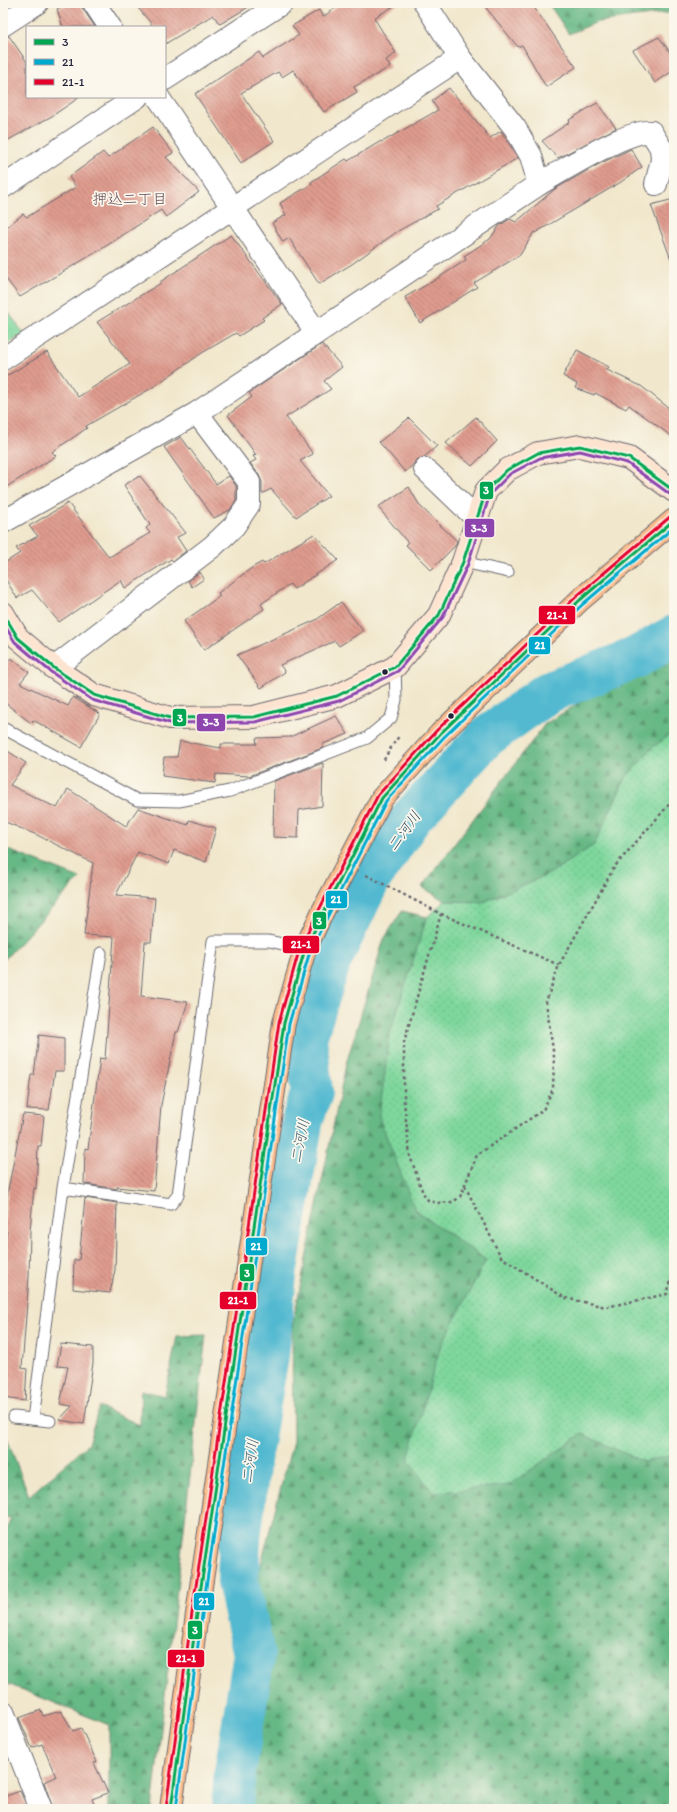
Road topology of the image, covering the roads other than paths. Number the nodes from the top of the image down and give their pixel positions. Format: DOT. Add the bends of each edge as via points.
graph roads {
  1 [pos="37,3"];
  2 [pos="94,3"];
  3 [pos="282,3"];
  4 [pos="425,3"];
  5 [pos="3,25"];
  6 [pos="109,26"];
  7 [pos="460,58"];
  8 [pos="166,78"];
  9 [pos="136,98"];
  10 [pos="159,98"];
  11 [pos="539,184"];
  12 [pos="656,184"];
  13 [pos="3,187"];
  14 [pos="234,208"];
  15 [pos="316,332"];
  16 [pos="3,359"];
  17 [pos="197,413"];
  18 [pos="425,469"];
  19 [pos="674,491"];
  20 [pos="476,518"];
  21 [pos="674,520"];
  22 [pos="3,522"];
  23 [pos="463,562"];
  24 [pos="508,572"];
  25 [pos="3,614"];
  26 [pos="395,667"];
  27 [pos="54,668"];
  28 [pos="3,728"];
  29 [pos="305,949"];
  30 [pos="101,953"];
  31 [pos="63,1188"];
  32 [pos="14,1417"];
  33 [pos="33,1419"];
  34 [pos="50,1421"];
  35 [pos="3,1712"];
  36 [pos="41,1809"];
  37 [pos="171,1809"];
  1 -- 5 [label="street"];
  2 -- 6 [label="street"];
  3 -- 8 [label="street"];
  4 -- 7 [label="street"];
  7 -- 11 [label="street" via="515,128 531,156"];
  7 -- 14 [label="street"];
  9 -- 13 [label="street"];
  10 -- 14 [label="street"];
  11 -- 12 [label="street" via="613,143 647,131 651,132 661,148 662,160"];
  11 -- 15 [label="street"];
  14 -- 15 [label="street"];
  14 -- 16 [label="street"];
  15 -- 17 [label="street"];
  17 -- 22 [label="street"];
  17 -- 27 [label="street" via="249,482 249,504 234,526 214,546"];
  18 -- 20 [label="street"];
  19 -- 20 [label="street" via="629,458 580,446 538,453 507,470 486,491"];
  20 -- 23 [label="street"];
  21 -- 29 [label="main road" via="569,610 440,734 382,798"];
  23 -- 24 [label="lane"];
  23 -- 26 [label="street" via="439,615"];
  25 -- 27 [label="street" via="18,638"];
  26 -- 27 [label="street" via="337,696 254,717 170,718 94,695"];
  26 -- 28 [label="lane" via="396,700 391,718 367,738 230,791 179,801 137,800"];
  29 -- 31 [label="lane" via="269,941 214,941 178,1195 171,1204"];
  29 -- 37 [label="main road" via="284,1023 197,1614"];
  30 -- 31 [label="lane"];
  31 -- 33 [label="lane"];
  32 -- 33 [label="lane"];
  33 -- 34 [label="lane"];
  35 -- 36 [label="street"];
}
